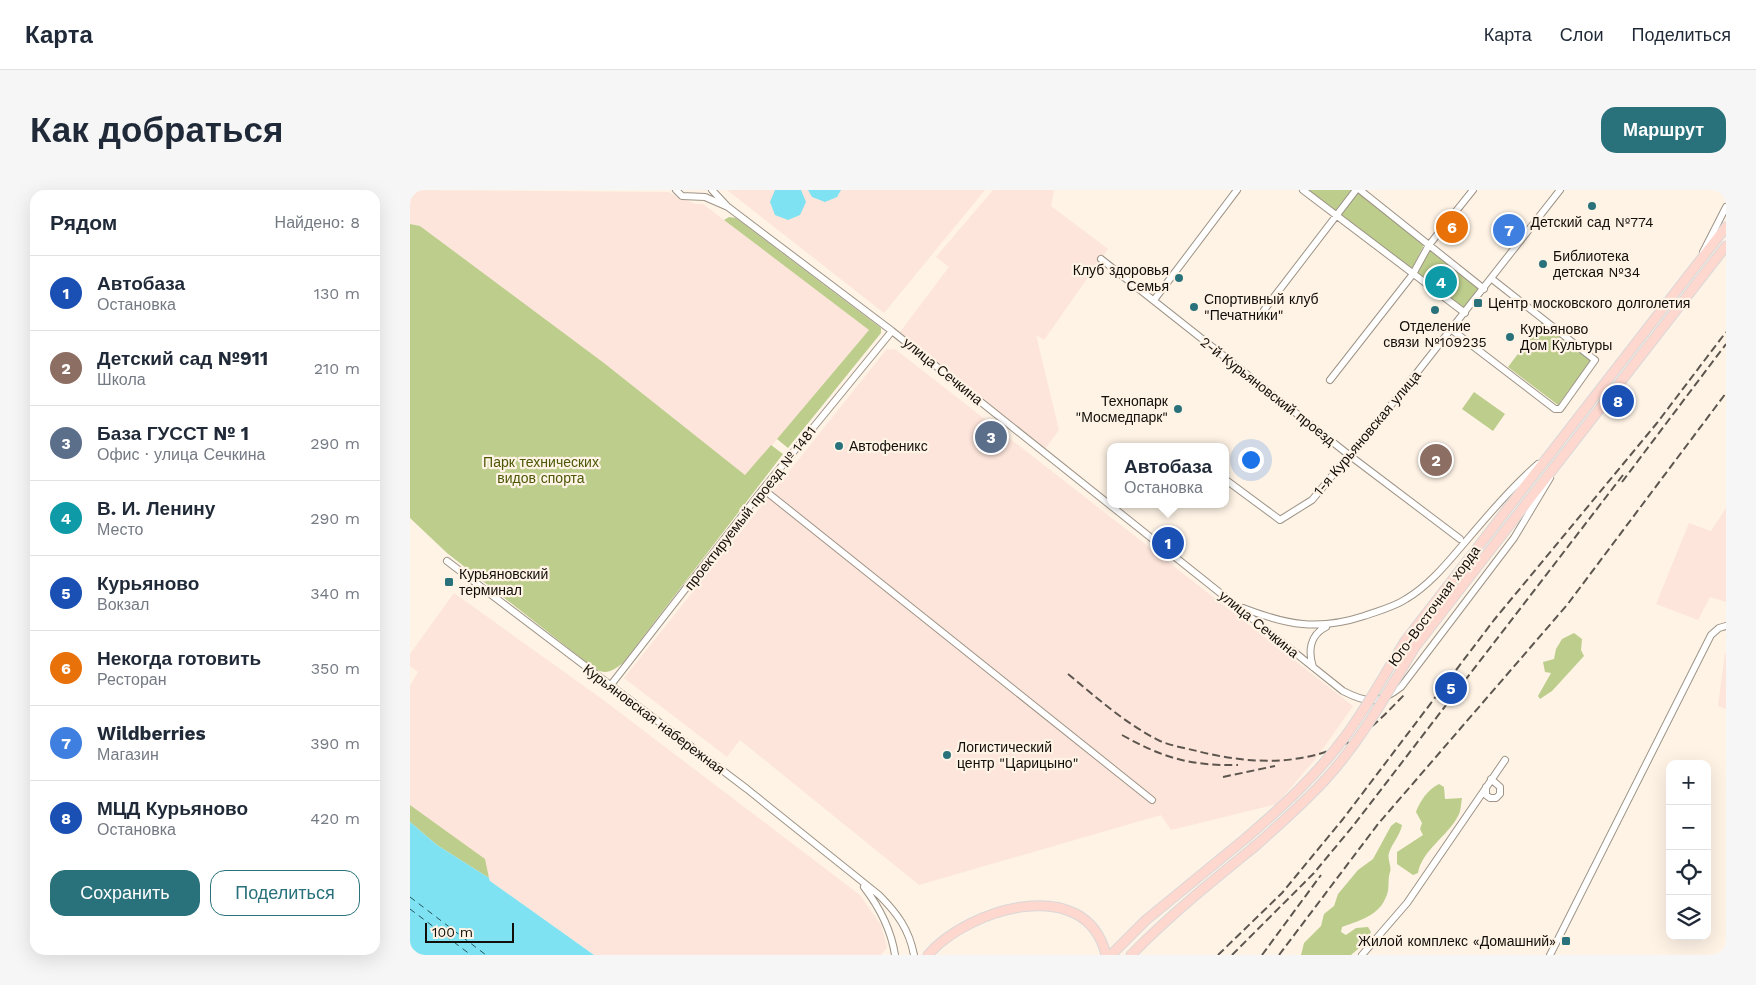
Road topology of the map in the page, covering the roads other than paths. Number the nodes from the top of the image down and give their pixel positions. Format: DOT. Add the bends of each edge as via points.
graph roads {
  1 [pos="676,190"];
  2 [pos="712,190"];
  3 [pos="1237,190"];
  4 [pos="1303,190"];
  5 [pos="1356,190"];
  6 [pos="1360,190"];
  7 [pos="1473,190"];
  8 [pos="1559,190"];
  9 [pos="728,207"];
  10 [pos="1726,207"];
  11 [pos="1337,217"];
  12 [pos="1726,227"];
  13 [pos="1429,245"];
  14 [pos="1726,246"];
  15 [pos="1726,253"];
  16 [pos="1101,259"];
  17 [pos="1698,262"];
  18 [pos="1708,269"];
  19 [pos="1413,274"];
  20 [pos="1492,279"];
  21 [pos="1484,289"];
  22 [pos="1154,300"];
  23 [pos="1264,310"];
  24 [pos="1465,312"];
  25 [pos="1452,330"];
  26 [pos="892,331"];
  27 [pos="1330,380"];
  28 [pos="1349,455"];
  29 [pos="1547,457"];
  30 [pos="1557,463"];
  31 [pos="1229,482"];
  32 [pos="763,489"];
  33 [pos="1107,502"];
  34 [pos="1114,508"];
  35 [pos="1460,539"];
  36 [pos="447,561"];
  37 [pos="1236,605"];
  38 [pos="1330,625"];
  39 [pos="1726,626"];
  40 [pos="1313,667"];
  41 [pos="610,686"];
  42 [pos="1505,760"];
  43 [pos="1491,779"];
  44 [pos="1486,786"];
  45 [pos="1490,798"];
  46 [pos="1152,800"];
  47 [pos="1474,805"];
  48 [pos="858,880"];
  49 [pos="895,955"];
  50 [pos="914,955"];
  51 [pos="928,955"];
  52 [pos="1106,955"];
  53 [pos="1112,955"];
  54 [pos="1131,955"];
  55 [pos="1362,955"];
  56 [pos="1550,955"];
  1 -- 9 [label="street, улица Сечкина" via="682,196 705,197"];
  2 -- 9 [label="street, улица Сечкина"];
  3 -- 22 [label="street"];
  4 -- 11 [label="street"];
  5 -- 11 [label="street"];
  6 -- 13 [label="street"];
  7 -- 13 [label="street"];
  8 -- 20 [label="street, 1-я Курьяновская улица"];
  9 -- 26 [label="street, улица Сечкина"];
  10 -- 17 [label="street"];
  11 -- 19 [label="street"];
  11 -- 23 [label="street"];
  12 -- 17 [label="main road, Юго-Восточная хорда"];
  13 -- 19 [label="street"];
  13 -- 21 [label="street"];
  14 -- 18 [label="main road, Юго-Восточная хорда"];
  15 -- 18 [label="street"];
  16 -- 22 [label="street, 2-й Курьяновский проезд"];
  17 -- 29 [label="main road, Юго-Восточная хорда"];
  18 -- 30 [label="main road, Юго-Восточная хорда"];
  19 -- 24 [label="street"];
  19 -- 27 [label="street"];
  20 -- 21 [label="street, 1-я Курьяновская улица"];
  20 -- 25 [label="street" via="1595,360 1560,409 1555,409"];
  21 -- 24 [label="street, 1-я Курьяновская улица"];
  22 -- 28 [label="street, 2-й Курьяновский проезд"];
  24 -- 25 [label="street, 1-я Курьяновская улица"];
  25 -- 28 [label="street, 1-я Курьяновская улица"];
  26 -- 32 [label="street, проектируемый проезд № 1481"];
  26 -- 33 [label="street, улица Сечкина"];
  28 -- 31 [label="street, 1-я Курьяновская улица" via="1312,500 1280,520"];
  28 -- 35 [label="street, 2-й Курьяновский проезд"];
  29 -- 38 [label="street" via="1518,481 1423,587 1406,600 1382,610"];
  29 -- 53 [label="main road, Юго-Восточная хорда, bridge" via="1405,641 1346,736 1317,770 1282,807 1146,920"];
  30 -- 40 [label="street, улица Сечкина" via="1522,527 1415,670 1389,696 1369,701 1343,691"];
  30 -- 54 [label="main road, Юго-Восточная хорда, bridge" via="1415,647 1355,742 1326,779 1290,816 1191,898"];
  32 -- 41 [label="street, проектируемый проезд № 1481"];
  32 -- 46 [label="street"];
  34 -- 37 [label="street, улица Сечкина"];
  36 -- 41 [label="street, Курьяновская набережная"];
  37 -- 38 [label="street" via="1300,625"];
  37 -- 40 [label="street, улица Сечкина"];
  38 -- 40 [label="street" via="1311,643"];
  39 -- 56 [label="street" via="1711,635"];
  41 -- 48 [label="street, Курьяновская набережная" via="747,789"];
  42 -- 43 [label="street"];
  43 -- 44 [label="street"];
  43 -- 45 [label="street" via="1501,792 1496,798"];
  44 -- 45 [label="street" via="1485,792"];
  44 -- 47 [label="street"];
  45 -- 47 [label="street" via="1481,799"];
  47 -- 55 [label="street" via="1407,903"];
  48 -- 49 [label="street, Курьяновская набережная" via="881,911"];
  48 -- 50 [label="street, Курьяновская набережная" via="897,912 906,927"];
  51 -- 52 [label="main road" via="960,928 979,918 999,911 1040,905 1057,907 1086,922 1096,933"];
}
